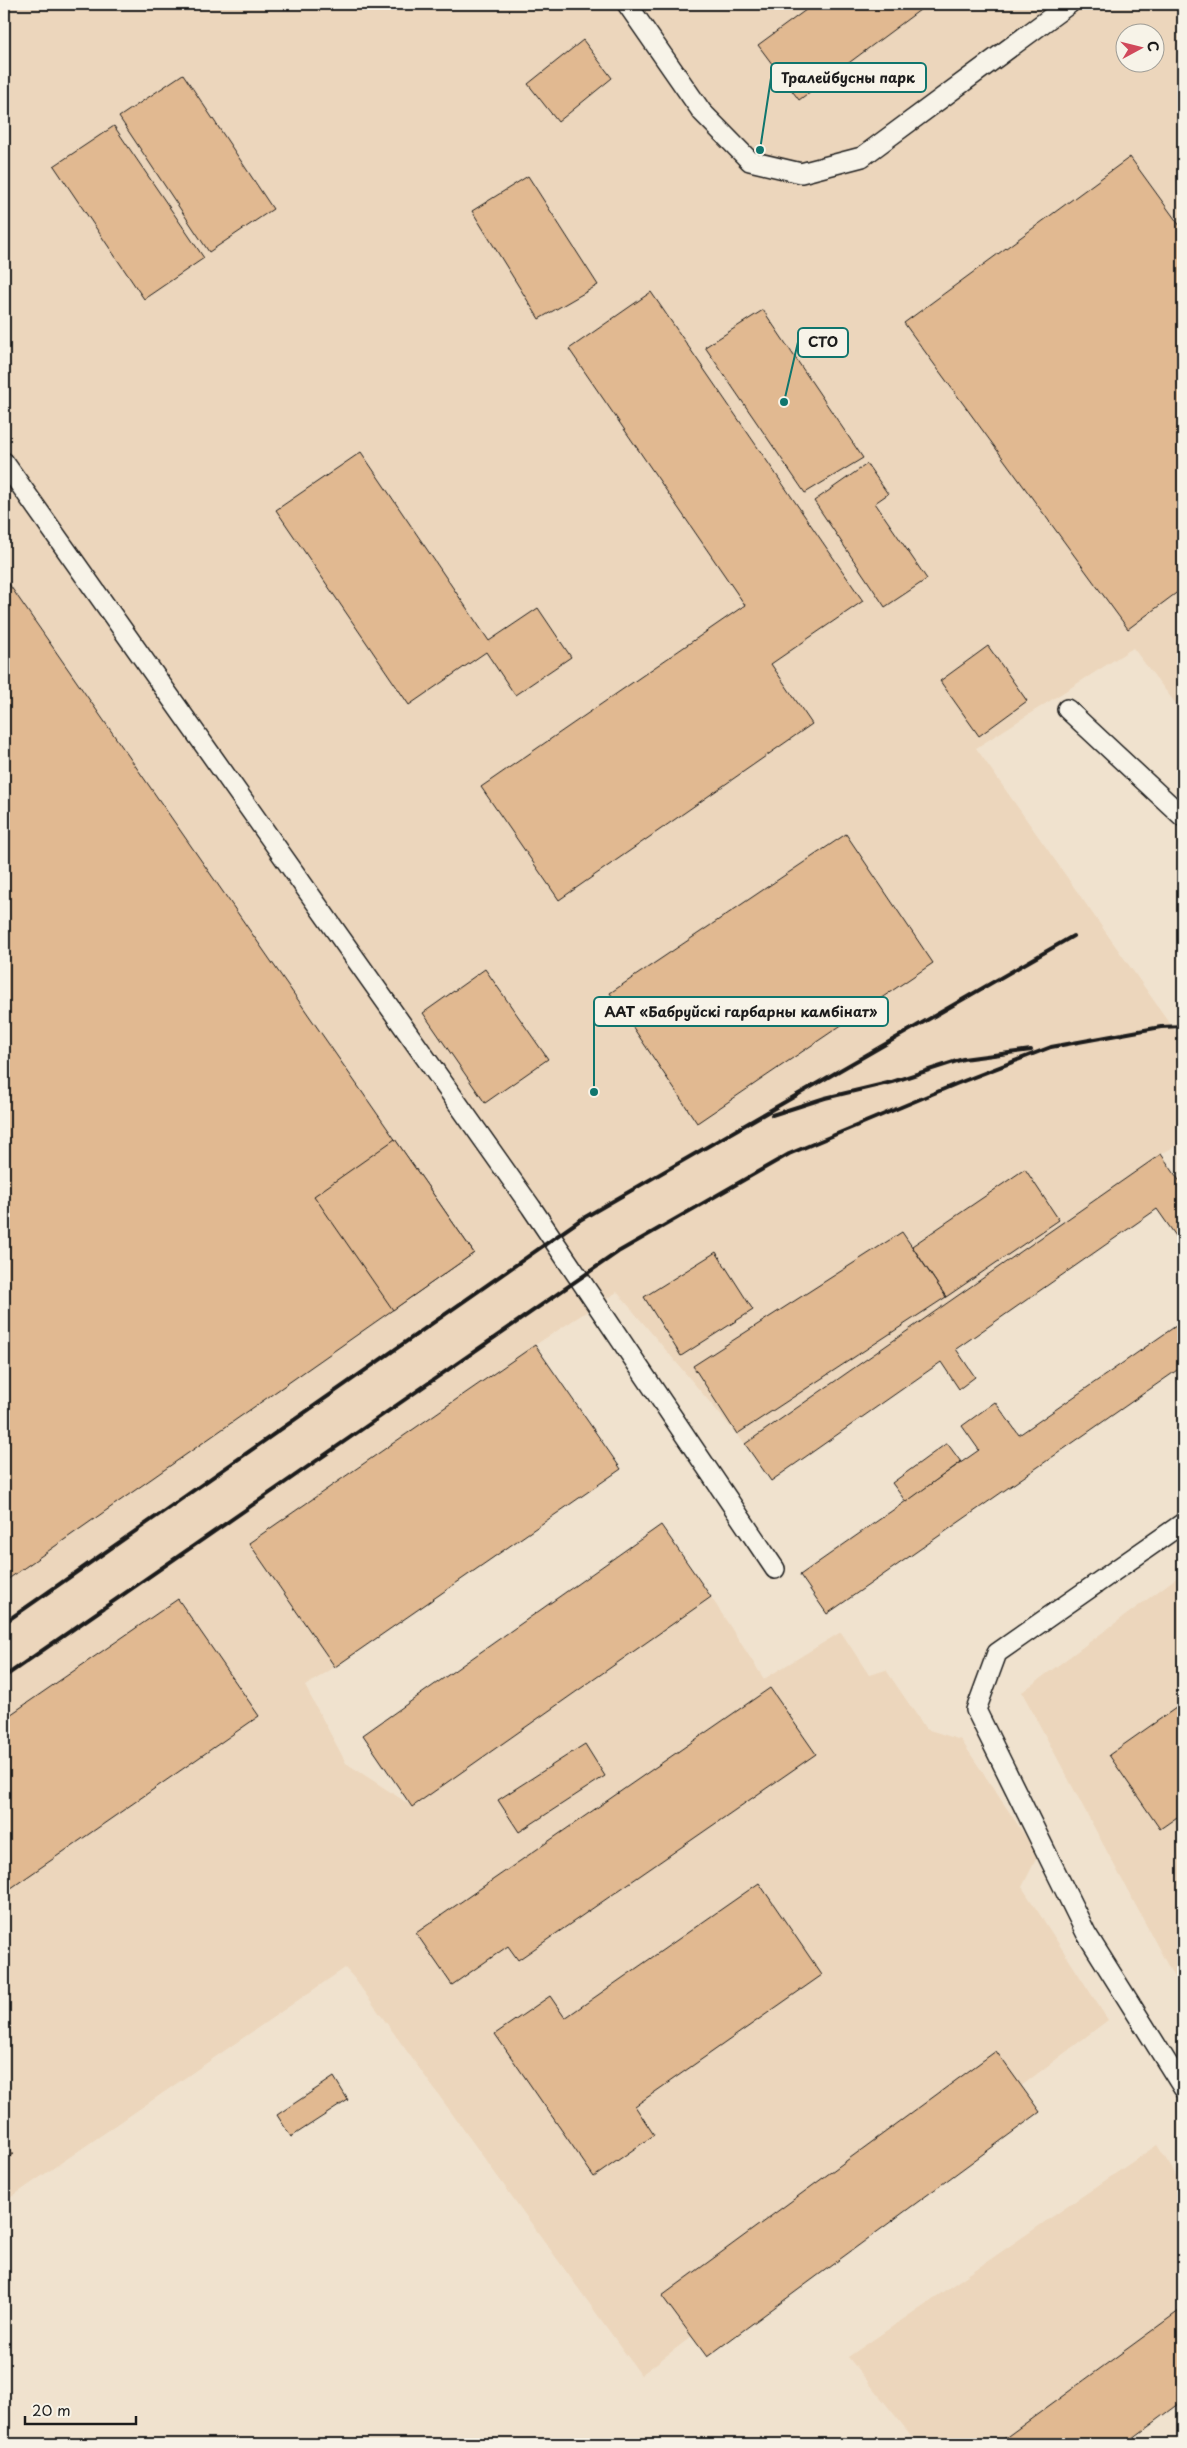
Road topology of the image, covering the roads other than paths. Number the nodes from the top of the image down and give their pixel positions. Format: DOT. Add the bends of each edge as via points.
graph roads {
  1 [pos="627,4"];
  2 [pos="1069,4"];
  3 [pos="4,462"];
  4 [pos="1067,709"];
  5 [pos="1183,817"];
  6 [pos="1183,1524"];
  7 [pos="775,1569"];
  8 [pos="1183,2088"];
  1 -- 2 [label="lane" via="702,112 750,161 801,173 862,157"];
  3 -- 7 [label="lane" via="531,1207"];
  4 -- 5 [label="lane"];
  6 -- 8 [label="lane" via="997,1653 976,1710 1086,1932"];
}
